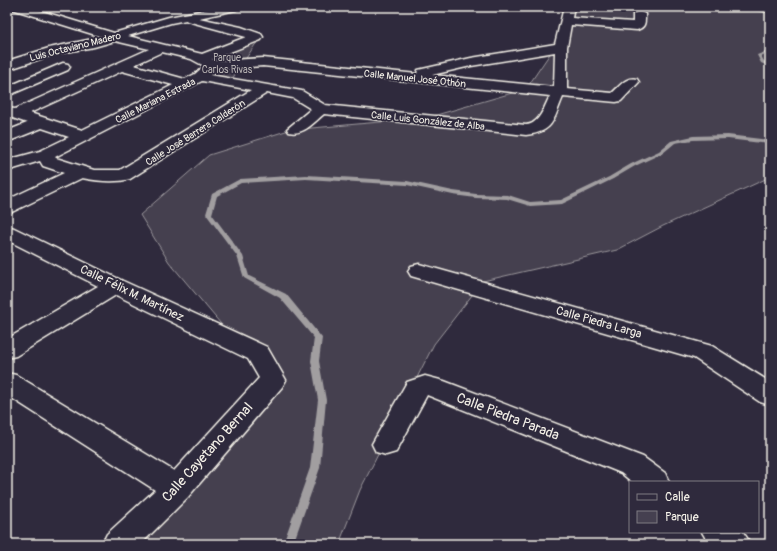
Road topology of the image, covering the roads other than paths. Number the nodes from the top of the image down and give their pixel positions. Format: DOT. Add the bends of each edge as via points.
graph roads {
  1 [pos="16,7"];
  2 [pos="236,7"];
  3 [pos="569,7"];
  4 [pos="638,14"];
  5 [pos="184,18"];
  6 [pos="566,21"];
  7 [pos="115,37"];
  8 [pos="561,47"];
  9 [pos="18,48"];
  10 [pos="161,48"];
  11 [pos="53,51"];
  12 [pos="207,62"];
  13 [pos="7,66"];
  14 [pos="121,66"];
  15 [pos="63,67"];
  16 [pos="84,69"];
  17 [pos="101,75"];
  18 [pos="200,77"];
  19 [pos="407,77"];
  20 [pos="632,82"];
  21 [pos="186,84"];
  22 [pos="265,88"];
  23 [pos="7,92"];
  24 [pos="558,92"];
  25 [pos="321,109"];
  26 [pos="12,112"];
  27 [pos="41,122"];
  28 [pos="295,129"];
  29 [pos="82,136"];
  30 [pos="7,137"];
  31 [pos="45,155"];
  32 [pos="7,166"];
  33 [pos="80,172"];
  34 [pos="7,207"];
  35 [pos="7,232"];
  36 [pos="418,270"];
  37 [pos="115,286"];
  38 [pos="7,350"];
  39 [pos="258,353"];
  40 [pos="7,382"];
  41 [pos="770,395"];
  42 [pos="386,444"];
  43 [pos="653,481"];
  44 [pos="177,488"];
  45 [pos="719,533"];
  46 [pos="118,544"];
  47 [pos="734,544"];
  1 -- 7 [label="street"];
  2 -- 5 [label="street, Luis Octaviano Madero"];
  3 -- 6 [label="street"];
  4 -- 6 [label="street" via="637,26"];
  5 -- 7 [label="street, Luis Octaviano Madero" via="169,20"];
  5 -- 12 [label="street" via="257,37"];
  6 -- 8 [label="street"];
  7 -- 10 [label="street"];
  7 -- 11 [label="street, Luis Octaviano Madero" via="94,44"];
  8 -- 19 [label="street" via="471,62"];
  8 -- 24 [label="street" via="561,87"];
  9 -- 11 [label="street"];
  10 -- 12 [label="street"];
  10 -- 14 [label="street"];
  11 -- 13 [label="street, Luis Octaviano Madero"];
  12 -- 18 [label="street, Calle Mariana Estrada"];
  12 -- 19 [label="street, Calle Manuel José Othón" via="263,62"];
  14 -- 17 [label="street"];
  14 -- 21 [label="street"];
  15 -- 23 [label="street"];
  16 -- 17 [label="street"];
  17 -- 26 [label="street"];
  18 -- 21 [label="street, Calle Mariana Estrada"];
  18 -- 22 [label="street"];
  19 -- 24 [label="street, Calle Manuel José Othón"];
  20 -- 24 [label="street, Calle Manuel José Othón" via="616,98"];
  21 -- 29 [label="street, Calle Mariana Estrada"];
  22 -- 25 [label="street" via="297,94"];
  22 -- 33 [label="street, Calle José Barrera Calderón" via="124,176"];
  24 -- 25 [label="street, Calle Luis González de Alba" via="542,124 536,129 526,130"];
  25 -- 28 [label="street"];
  26 -- 27 [label="street"];
  27 -- 29 [label="street"];
  27 -- 30 [label="street"];
  29 -- 31 [label="street, Calle Mariana Estrada"];
  31 -- 32 [label="street, Calle Mariana Estrada"];
  31 -- 33 [label="street" via="49,162"];
  33 -- 34 [label="street"];
  35 -- 37 [label="street, Calle Félix M. Martínez"];
  36 -- 41 [label="street, Calle Piedra Larga" via="703,352"];
  37 -- 38 [label="street"];
  37 -- 39 [label="street, Calle Félix M. Martínez"];
  39 -- 44 [label="street, Calle Cayetano Bernal" via="273,380"];
  40 -- 44 [label="street"];
  42 -- 43 [label="street, Calle Piedra Parada" via="416,389 425,385 632,465"];
  44 -- 46 [label="street, Calle Cayetano Bernal"];
  45 -- 47 [label="street"];
}
